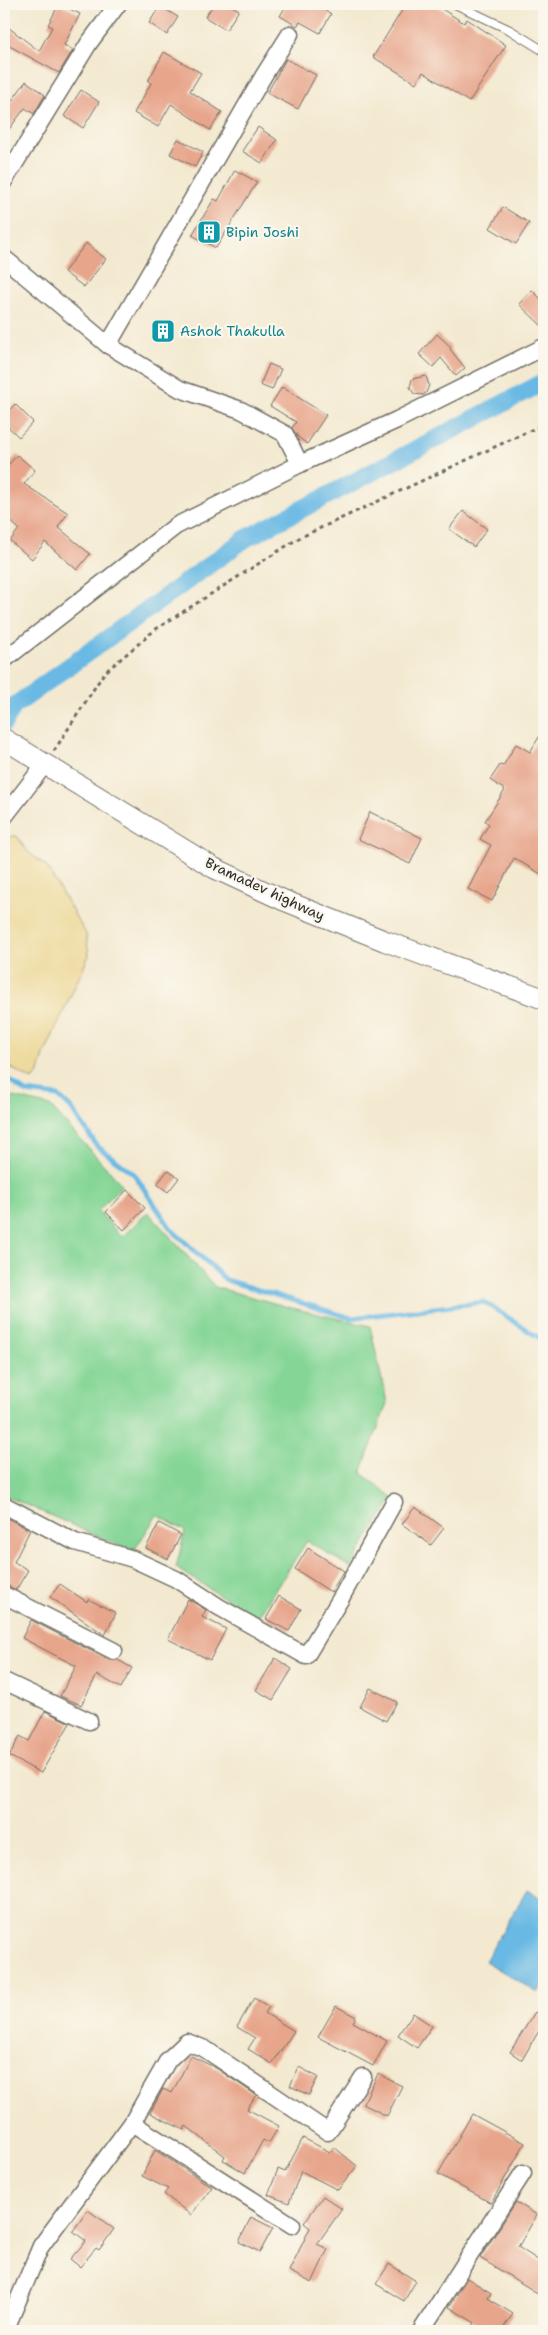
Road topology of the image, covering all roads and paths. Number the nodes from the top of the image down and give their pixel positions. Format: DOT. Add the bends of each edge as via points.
graph roads {
  1 [pos="118,4"];
  2 [pos="455,4"];
  3 [pos="290,34"];
  4 [pos="544,51"];
  5 [pos="4,181"];
  6 [pos="4,258"];
  7 [pos="108,344"];
  8 [pos="544,347"];
  9 [pos="544,424"];
  10 [pos="300,464"];
  11 [pos="4,660"];
  12 [pos="4,739"];
  13 [pos="41,761"];
  14 [pos="4,817"];
  15 [pos="544,999"];
  16 [pos="394,1502"];
  17 [pos="4,1505"];
  18 [pos="4,1595"];
  19 [pos="114,1651"];
  20 [pos="4,1681"];
  21 [pos="89,1721"];
  22 [pos="364,2078"];
  23 [pos="132,2123"];
  24 [pos="523,2172"];
  25 [pos="292,2225"];
  26 [pos="5,2331"];
  27 [pos="421,2331"];
  1 -- 5 [label="street" via="89,44"];
  2 -- 4 [label="lane" via="510,30"];
  3 -- 7 [label="street"];
  6 -- 7 [label="street"];
  7 -- 10 [label="street" via="180,389 240,410 285,434"];
  8 -- 10 [label="street" via="398,420"];
  9 -- 13 [label="path" via="299,538 156,629 104,673"];
  10 -- 11 [label="street" via="176,526"];
  12 -- 13 [label="street, Bramadev highway"];
  13 -- 14 [label="street"];
  13 -- 15 [label="street, Bramadev highway" via="214,868 385,941"];
  16 -- 17 [label="street" via="306,1656 176,1579 133,1558 75,1542"];
  18 -- 19 [label="street"];
  20 -- 21 [label="street"];
  22 -- 23 [label="street" via="328,2132 204,2049 187,2042 168,2060"];
  23 -- 25 [label="street"];
  23 -- 26 [label="street" via="42,2246"];
  24 -- 27 [label="street"];
}
